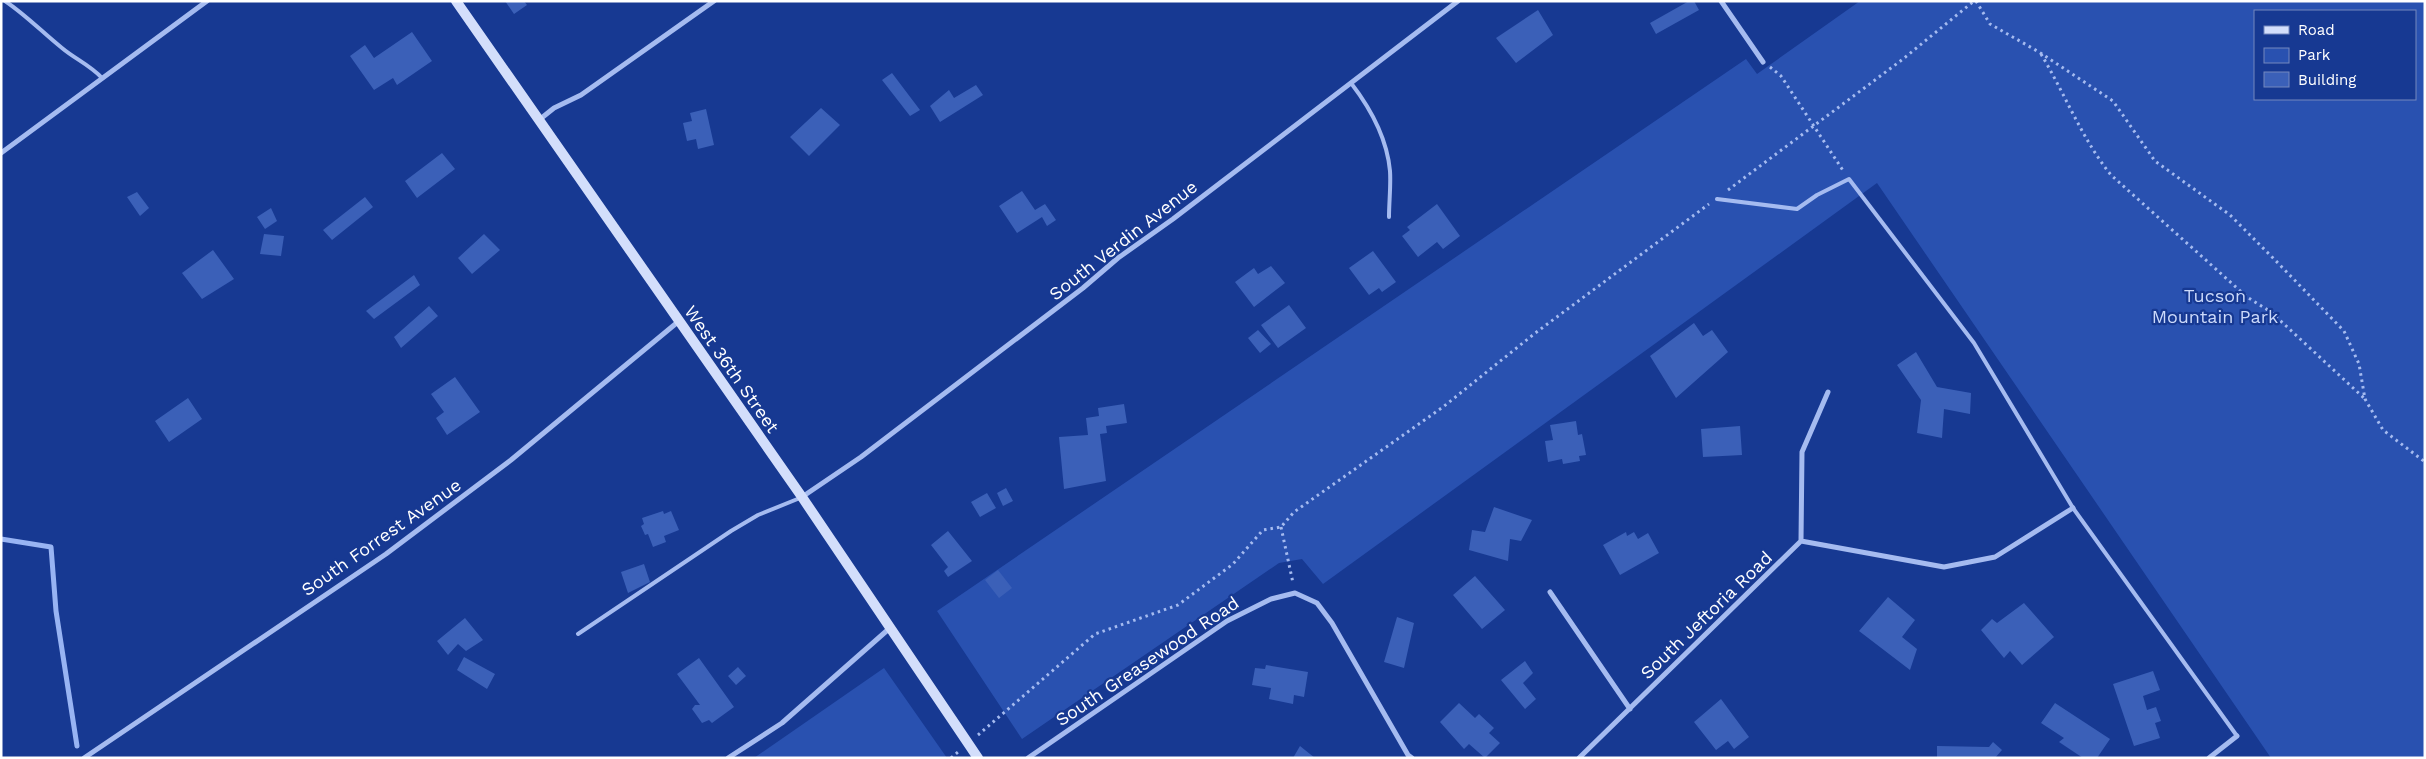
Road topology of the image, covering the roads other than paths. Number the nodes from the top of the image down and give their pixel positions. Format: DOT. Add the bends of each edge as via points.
graph roads {
  1 [pos="5,1"];
  2 [pos="207,1"];
  3 [pos="456,1"];
  4 [pos="714,1"];
  5 [pos="1458,1"];
  6 [pos="1721,1"];
  7 [pos="1763,62"];
  8 [pos="102,78"];
  9 [pos="1351,83"];
  10 [pos="538,120"];
  11 [pos="1,153"];
  12 [pos="1717,199"];
  13 [pos="1389,217"];
  14 [pos="679,321"];
  15 [pos="1828,392"];
  16 [pos="802,497"];
  17 [pos="2072,508"];
  18 [pos="1801,541"];
  19 [pos="1550,592"];
  20 [pos="891,626"];
  21 [pos="578,634"];
  22 [pos="1630,709"];
  23 [pos="2237,736"];
  24 [pos="84,758"];
  25 [pos="728,758"];
  26 [pos="978,758"];
  27 [pos="1028,758"];
  28 [pos="1412,758"];
  29 [pos="1579,758"];
  30 [pos="2209,758"];
  1 -- 8 [label="lane"];
  2 -- 8 [label="street"];
  3 -- 10 [label="street, West 36th Street"];
  4 -- 10 [label="street" via="582,94"];
  5 -- 9 [label="street, South Verdin Avenue"];
  6 -- 7 [label="street"];
  8 -- 11 [label="street"];
  9 -- 13 [label="lane" via="1367,104 1382,136 1390,171"];
  9 -- 16 [label="street, South Verdin Avenue" via="868,451"];
  10 -- 14 [label="street, West 36th Street"];
  12 -- 17 [label="lane" via="1797,210 1817,194 1849,179 1974,343"];
  14 -- 16 [label="street, West 36th Street"];
  14 -- 24 [label="street, South Forrest Avenue" via="511,460 386,554"];
  15 -- 18 [label="street" via="1802,452"];
  16 -- 20 [label="street, West 36th Street"];
  16 -- 21 [label="lane" via="758,514 730,531"];
  17 -- 18 [label="street" via="1995,557 1944,567"];
  17 -- 23 [label="lane"];
  18 -- 22 [label="street, South Jeftoria Road"];
  19 -- 22 [label="street"];
  20 -- 25 [label="street" via="782,723"];
  20 -- 26 [label="street, West 36th Street"];
  22 -- 29 [label="street, South Jeftoria Road"];
  23 -- 30 [label="street"];
  27 -- 28 [label="street, South Greasewood Road" via="1227,621 1271,599 1295,593 1317,603 1332,624"];
}
